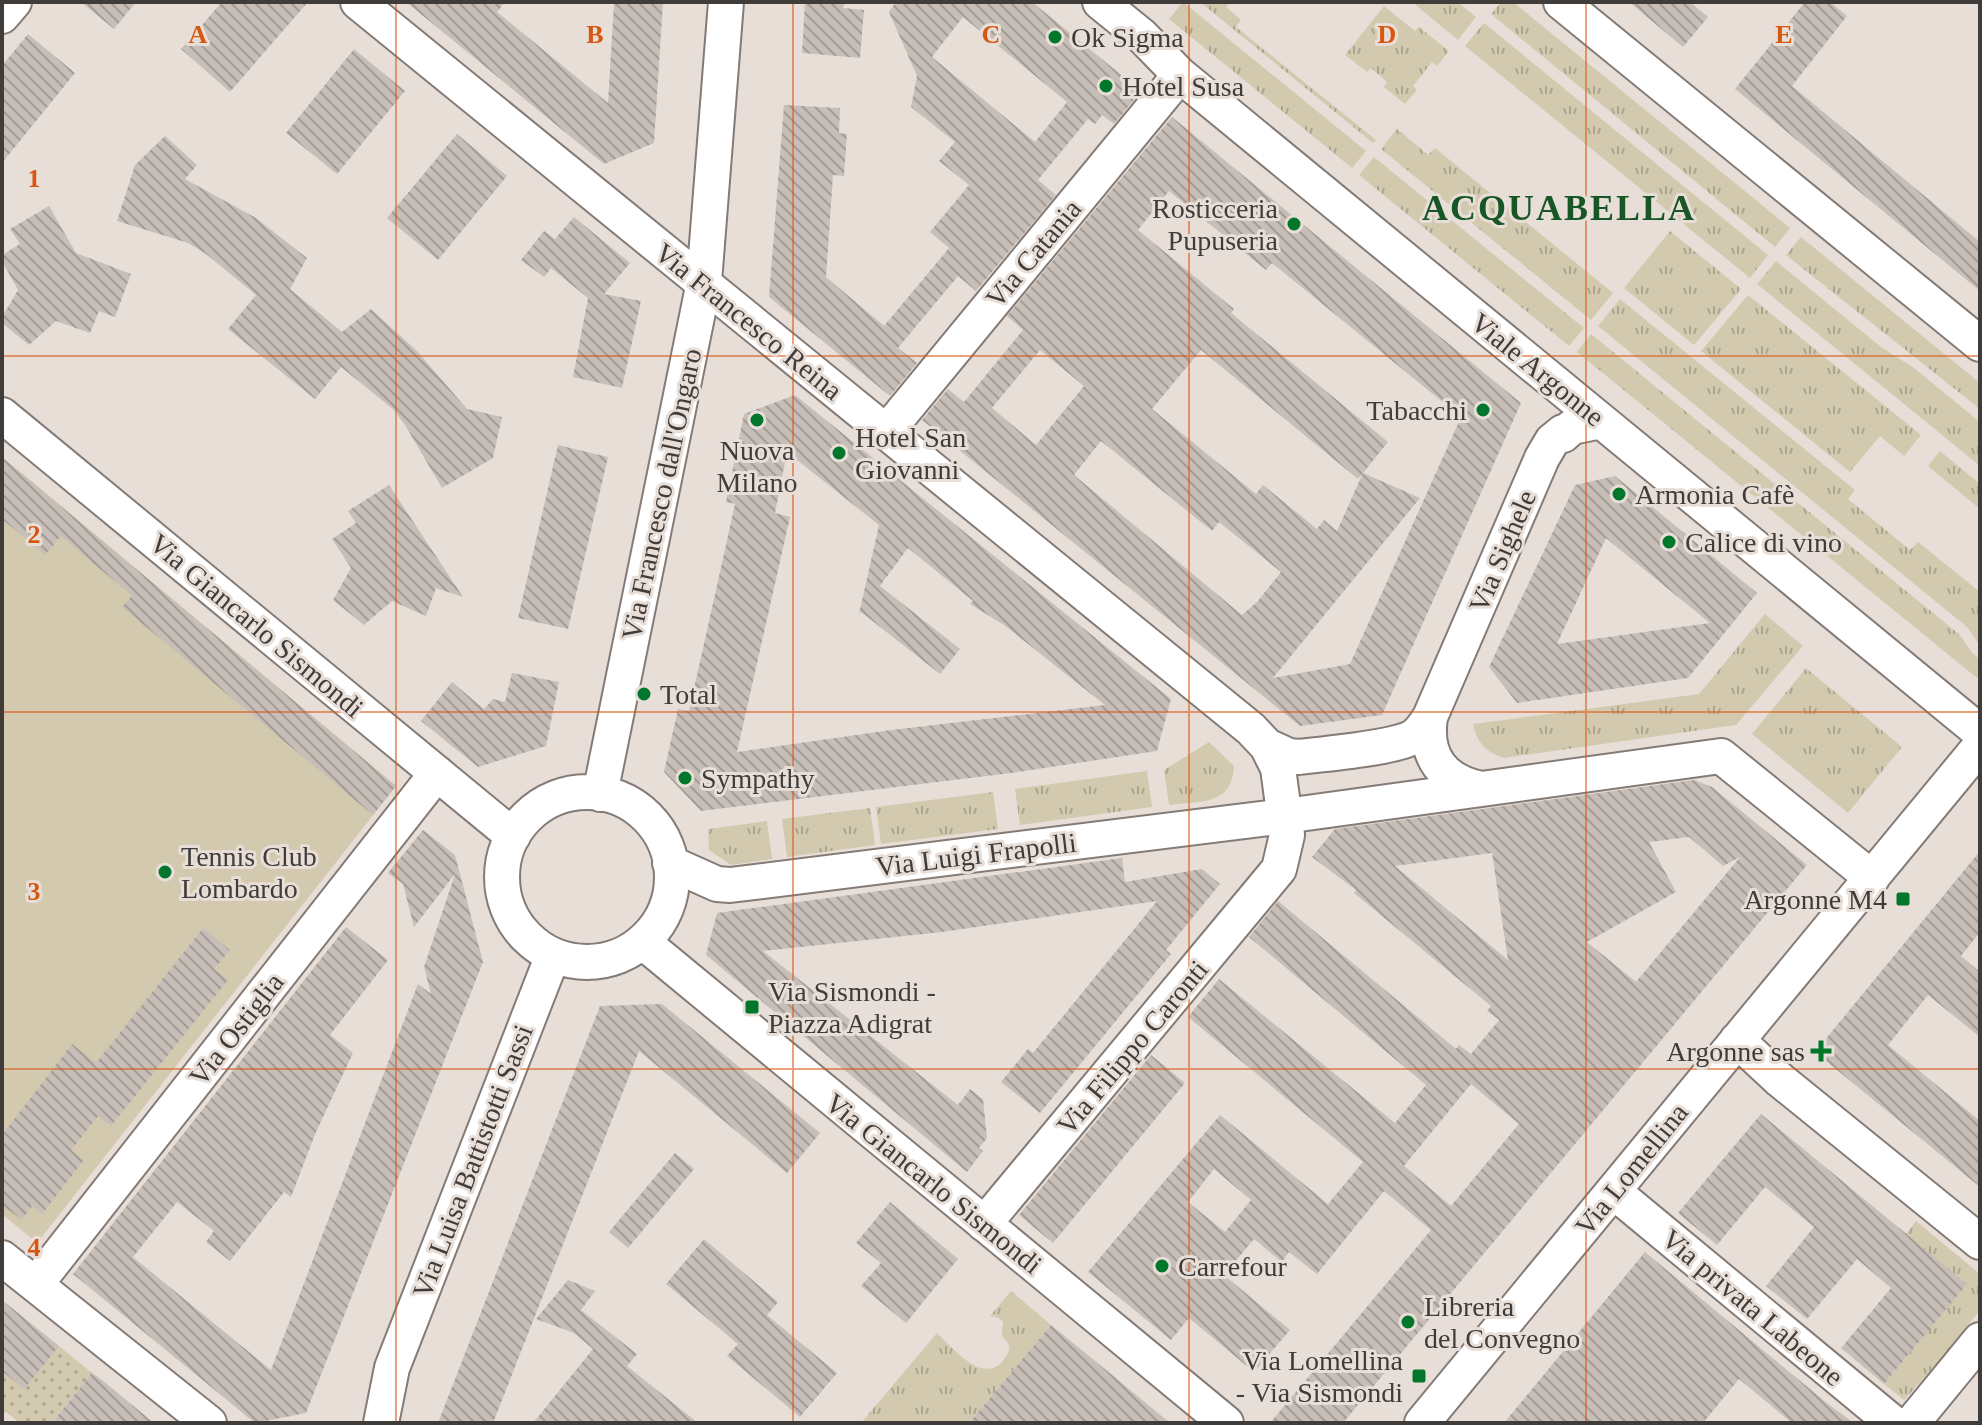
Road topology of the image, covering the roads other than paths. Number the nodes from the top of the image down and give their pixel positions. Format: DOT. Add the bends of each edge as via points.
graph roads {
  1 [pos="14,2"];
  2 [pos="358,2"];
  3 [pos="726,2"];
  4 [pos="1100,2"];
  5 [pos="1561,2"];
  6 [pos="2,16"];
  7 [pos="1180,75"];
  8 [pos="704,282"];
  9 [pos="1980,344"];
  10 [pos="2,415"];
  11 [pos="1601,421"];
  12 [pos="887,431"];
  13 [pos="1430,717"];
  14 [pos="1980,732"];
  15 [pos="1267,746"];
  16 [pos="1980,746"];
  17 [pos="437,773"];
  18 [pos="1481,789"];
  19 [pos="600,794"];
  20 [pos="1285,816"];
  21 [pos="513,836"];
  22 [pos="670,863"];
  23 [pos="1872,878"];
  24 [pos="643,942"];
  25 [pos="553,955"];
  26 [pos="1737,1040"];
  27 [pos="1613,1191"];
  28 [pos="984,1224"];
  29 [pos="1980,1242"];
  30 [pos="2,1258"];
  31 [pos="36,1284"];
  32 [pos="1980,1340"];
  33 [pos="392,1368"];
  34 [pos="209,1423"];
  35 [pos="356,1423"];
  36 [pos="381,1423"];
  37 [pos="1226,1423"];
  38 [pos="1422,1423"];
  39 [pos="1893,1423"];
  40 [pos="1912,1423"];
  1 -- 6 [label="street"];
  2 -- 8 [label="street, Via Francesco Reina"];
  3 -- 8 [label="street, Via Francesco dall'Ongaro"];
  4 -- 7 [label="street, Viale Argonne"];
  5 -- 9 [label="street"];
  7 -- 11 [label="street, Viale Argonne"];
  7 -- 12 [label="street, Via Catania"];
  8 -- 12 [label="street, Via Francesco Reina"];
  8 -- 19 [label="street, Via Francesco dall'Ongaro"];
  10 -- 17 [label="street, Via Giancarlo Sismondi"];
  11 -- 13 [label="street, Via Sighele" via="1563,432 1542,458"];
  11 -- 14 [label="street, Viale Argonne"];
  12 -- 15 [label="street, Via Francesco Reina"];
  13 -- 15 [label="street" via="1413,737 1393,743 1299,757"];
  13 -- 18 [label="street" via="1429,743 1443,771"];
  15 -- 20 [label="street" via="1278,768"];
  16 -- 23 [label="street, Via Lomellina"];
  17 -- 21 [label="street, Via Giancarlo Sismondi"];
  17 -- 31 [label="street, Via Ostiglia"];
  18 -- 20 [label="street, Via Luigi Frapolli"];
  18 -- 23 [label="street, Via Luigi Frapolli" via="1721,756"];
  19 -- 21 [label="street" via="554,798 528,816"];
  19 -- 22 [label="street" via="628,803 651,822"];
  20 -- 22 [label="street, Via Luigi Frapolli" via="730,885"];
  20 -- 28 [label="street, Via Filippo Caronti" via="1287,835 1279,869"];
  21 -- 25 [label="street" via="504,855 504,898 525,936"];
  22 -- 24 [label="street" via="666,907"];
  23 -- 26 [label="street, Via Lomellina"];
  24 -- 25 [label="street" via="619,956 592,962"];
  24 -- 28 [label="street, Via Giancarlo Sismondi"];
  25 -- 33 [label="street, Via Luisa Battistotti Sassi"];
  26 -- 27 [label="street, Via Lomellina"];
  26 -- 29 [label="street"];
  27 -- 38 [label="street, Via Lomellina"];
  27 -- 39 [label="street, Via privata Labeone"];
  28 -- 37 [label="street, Via Giancarlo Sismondi"];
  30 -- 31 [label="street"];
  31 -- 34 [label="street"];
  32 -- 40 [label="street"];
  33 -- 35 [label="street, Via Luisa Battistotti Sassi"];
  33 -- 36 [label="street, Via Luisa Battistotti Sassi"];
}
